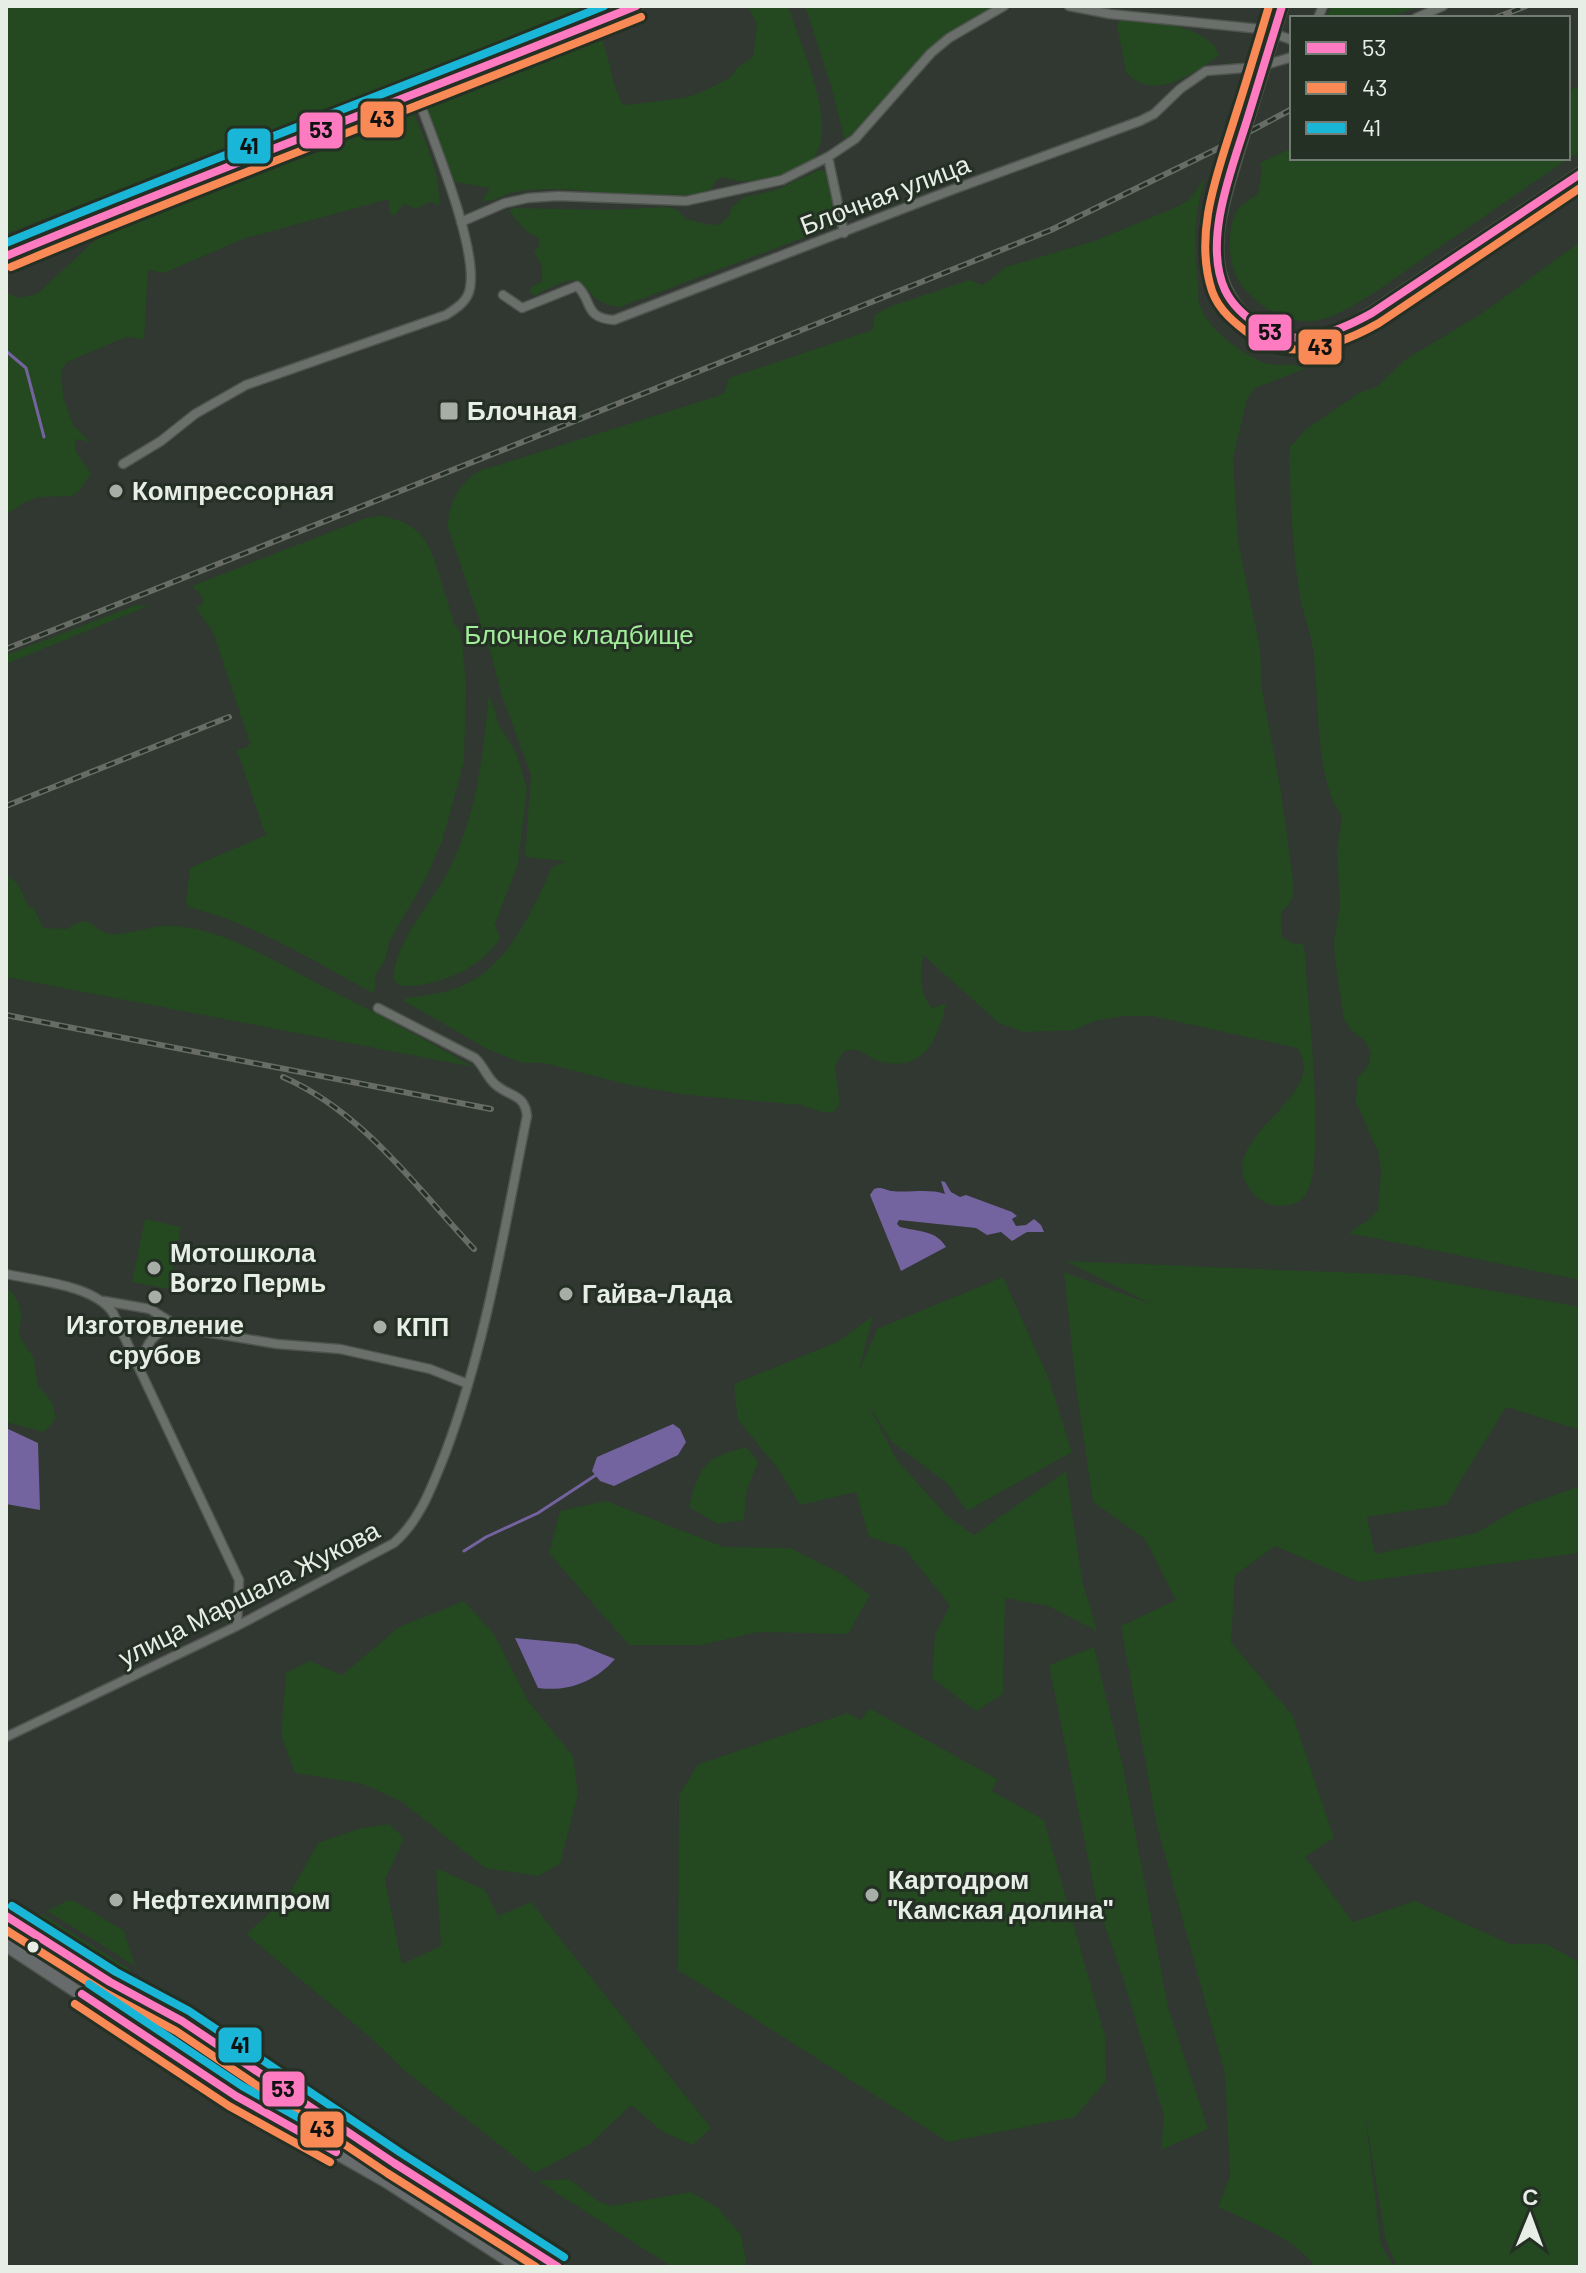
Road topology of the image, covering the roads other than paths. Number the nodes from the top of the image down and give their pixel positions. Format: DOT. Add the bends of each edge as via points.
graph roads {
  1 [pos="636,6"];
  2 [pos="1004,6"];
  3 [pos="1069,6"];
  4 [pos="1282,6"];
  5 [pos="1443,6"];
  6 [pos="1420,16"];
  7 [pos="1290,39"];
  8 [pos="1290,58"];
  9 [pos="417,95"];
  10 [pos="828,157"];
  11 [pos="1580,174"];
  12 [pos="461,222"];
  13 [pos="844,233"];
  14 [pos="6,256"];
  15 [pos="503,295"];
  16 [pos="123,464"];
  17 [pos="378,1008"];
  18 [pos="6,1274"];
  19 [pos="104,1301"];
  20 [pos="182,1327"];
  21 [pos="140,1370"];
  22 [pos="468,1384"];
  23 [pos="237,1626"];
  24 [pos="6,1737"];
  25 [pos="6,1916"];
  26 [pos="6,1945"];
  27 [pos="182,2021"];
  28 [pos="161,2048"];
  29 [pos="519,2267"];
  30 [pos="558,2267"];
  1 -- 9 [label="main road"];
  2 -- 10 [label="street" via="931,53 866,129"];
  3 -- 7 [label="street" via="1261,29"];
  4 -- 11 [label="main road, bridge" via="1216,237 1229,297 1255,324 1304,339 1342,329"];
  5 -- 6 [label="street"];
  8 -- 13 [label="street, Блочная улица" via="1258,67 1206,71 1140,121"];
  9 -- 12 [label="street"];
  9 -- 14 [label="main road"];
  10 -- 12 [label="street" via="782,180 705,198 668,202 542,196 505,203"];
  10 -- 13 [label="street"];
  12 -- 16 [label="street" via="470,291 446,315 246,385"];
  13 -- 15 [label="street, Блочная улица" via="614,320 589,309 577,286 522,308"];
  17 -- 22 [label="street, улица Маршала Жукова" via="475,1058 493,1083 522,1099 526,1107 483,1333"];
  18 -- 19 [label="street"];
  19 -- 20 [label="street" via="150,1309"];
  19 -- 21 [label="street"];
  20 -- 21 [label="street" via="165,1328 153,1337"];
  20 -- 22 [label="street" via="277,1344 328,1346 430,1369"];
  21 -- 23 [label="street" via="239,1580"];
  22 -- 23 [label="street, улица Маршала Жукова" via="434,1483 405,1533"];
  23 -- 24 [label="street, улица Маршала Жукова"];
  25 -- 27 [label="main road"];
  26 -- 28 [label="main road"];
  27 -- 28 [label="main road" via="206,2045 209,2057 198,2060"];
  27 -- 30 [label="main road"];
  28 -- 29 [label="main road"];
}
